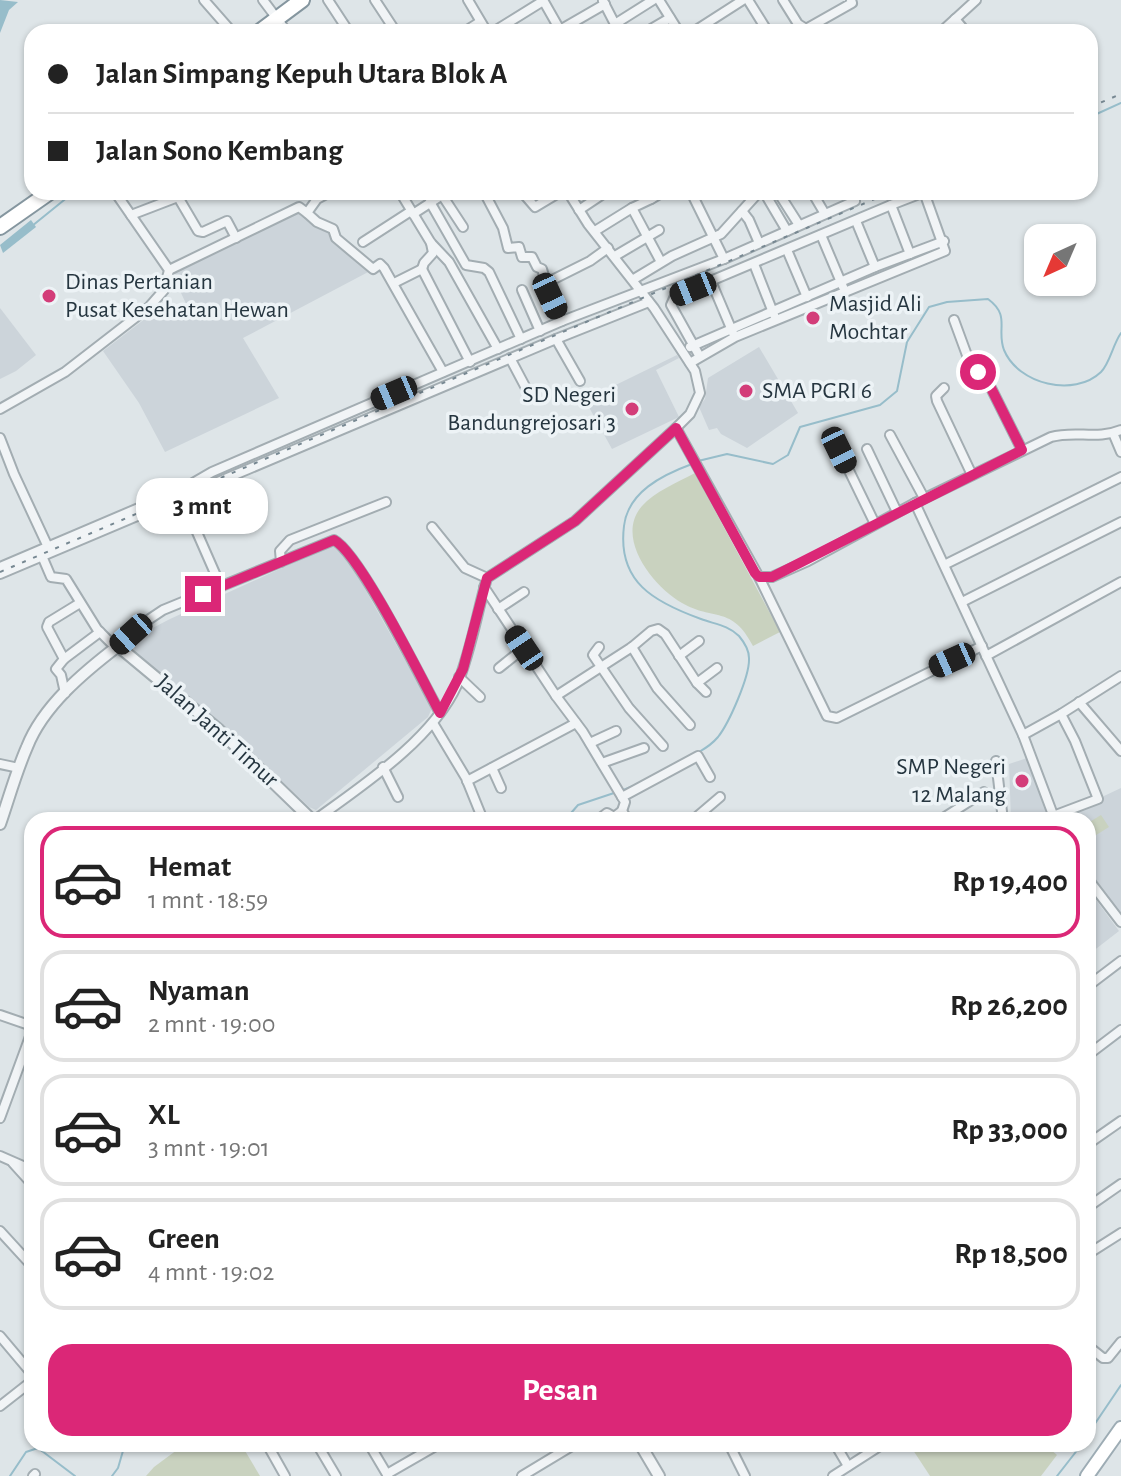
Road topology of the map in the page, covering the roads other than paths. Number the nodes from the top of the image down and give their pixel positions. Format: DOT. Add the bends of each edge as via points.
graph roads {
  1 [pos="204,0"];
  2 [pos="263,0"];
  3 [pos="302,0"];
  4 [pos="328,0"];
  5 [pos="375,0"];
  6 [pos="468,0"];
  7 [pos="543,0"];
  8 [pos="653,0"];
  9 [pos="659,0"];
  10 [pos="745,0"];
  11 [pos="783,0"];
  12 [pos="851,0"];
  13 [pos="976,0"];
  14 [pos="604,2"];
  15 [pos="670,18"];
  16 [pos="277,19"];
  17 [pos="955,19"];
  18 [pos="480,22"];
  19 [pos="225,24"];
  20 [pos="270,24"];
  21 [pos="281,24"];
  22 [pos="344,24"];
  23 [pos="391,24"];
  24 [pos="477,24"];
  25 [pos="506,24"];
  26 [pos="555,24"];
  27 [pos="570,24"];
  28 [pos="615,24"];
  29 [pos="622,24"];
  30 [pos="660,24"];
  31 [pos="674,24"];
  32 [pos="706,24"];
  33 [pos="762,24"];
  34 [pos="798,24"];
  35 [pos="815,24"];
  36 [pos="950,24"];
  37 [pos="959,24"];
  38 [pos="39,200"];
  39 [pos="121,200"];
  40 [pos="170,200"];
  41 [pos="180,200"];
  42 [pos="316,200"];
  43 [pos="405,200"];
  44 [pos="433,200"];
  45 [pos="449,200"];
  46 [pos="488,200"];
  47 [pos="529,200"];
  48 [pos="547,200"];
  49 [pos="573,200"];
  50 [pos="594,200"];
  51 [pos="642,200"];
  52 [pos="695,200"];
  53 [pos="753,200"];
  54 [pos="766,200"];
  55 [pos="783,200"];
  56 [pos="817,200"];
  57 [pos="854,200"];
  58 [pos="906,200"];
  59 [pos="927,200"];
  60 [pos="430,202"];
  61 [pos="891,205"];
  62 [pos="632,208"];
  63 [pos="579,210"];
  64 [pos="742,211"];
  65 [pos="412,212"];
  66 [pos="307,213"];
  67 [pos="825,214"];
  68 [pos="131,215"];
  69 [pos="856,221"];
  70 [pos="799,225"];
  71 [pos="0,227"];
  72 [pos="463,227"];
  73 [pos="659,230"];
  74 [pos="595,231"];
  75 [pos="787,231"];
  76 [pos="821,235"];
  77 [pos="647,236"];
  78 [pos="236,238"];
  79 [pos="715,238"];
  80 [pos="944,241"];
  81 [pos="363,242"];
  82 [pos="431,243"];
  83 [pos="759,243"];
  84 [pos="608,248"];
  85 [pos="787,250"];
  86 [pos="910,254"];
  87 [pos="615,256"];
  88 [pos="724,259"];
  89 [pos="661,262"];
  90 [pos="754,264"];
  91 [pos="875,267"];
  92 [pos="422,269"];
  93 [pos="169,270"];
  94 [pos="634,279"];
  95 [pos="711,281"];
  96 [pos="840,282"];
  97 [pos="394,283"];
  98 [pos="546,283"];
  99 [pos="522,290"];
  100 [pos="845,291"];
  101 [pos="643,292"];
  102 [pos="807,297"];
  103 [pos="649,302"];
  104 [pos="774,315"];
  105 [pos="954,320"];
  106 [pos="562,321"];
  107 [pos="731,328"];
  108 [pos="540,331"];
  109 [pos="735,337"];
  110 [pos="521,339"];
  111 [pos="556,339"];
  112 [pos="692,346"];
  113 [pos="498,349"];
  114 [pos="682,351"];
  115 [pos="700,357"];
  116 [pos="510,358"];
  117 [pos="470,362"];
  118 [pos="690,363"];
  119 [pos="443,372"];
  120 [pos="580,381"];
  121 [pos="944,388"];
  122 [pos="527,390"];
  123 [pos="0,409"];
  124 [pos="676,428"];
  125 [pos="1117,432"];
  126 [pos="890,435"];
  127 [pos="0,438"];
  128 [pos="867,449"];
  129 [pos="839,450"];
  130 [pos="1022,450"];
  131 [pos="1121,452"];
  132 [pos="972,475"];
  133 [pos="1121,477"];
  134 [pos="920,501"];
  135 [pos="386,502"];
  136 [pos="897,512"];
  137 [pos="1121,522"];
  138 [pos="875,524"];
  139 [pos="432,527"];
  140 [pos="196,530"];
  141 [pos="48,547"];
  142 [pos="42,556"];
  143 [pos="281,562"];
  144 [pos="946,564"];
  145 [pos="0,567"];
  146 [pos="0,574"];
  147 [pos="759,577"];
  148 [pos="486,582"];
  149 [pos="1121,582"];
  150 [pos="221,587"];
  151 [pos="524,592"];
  152 [pos="962,602"];
  153 [pos="80,603"];
  154 [pos="498,609"];
  155 [pos="100,632"];
  156 [pos="699,641"];
  157 [pos="117,647"];
  158 [pos="599,647"];
  159 [pos="632,647"];
  160 [pos="524,648"];
  161 [pos="984,651"];
  162 [pos="679,656"];
  163 [pos="64,659"];
  164 [pos="601,667"];
  165 [pos="499,668"];
  166 [pos="717,668"];
  167 [pos="459,677"];
  168 [pos="1118,678"];
  169 [pos="697,683"];
  170 [pos="1121,688"];
  171 [pos="706,692"];
  172 [pos="65,693"];
  173 [pos="556,696"];
  174 [pos="480,697"];
  175 [pos="1079,702"];
  176 [pos="440,713"];
  177 [pos="1061,714"];
  178 [pos="433,723"];
  179 [pos="576,723"];
  180 [pos="690,725"];
  181 [pos="616,731"];
  182 [pos="1023,735"];
  183 [pos="590,743"];
  184 [pos="663,746"];
  185 [pos="644,748"];
  186 [pos="1121,751"];
  187 [pos="996,761"];
  188 [pos="602,763"];
  189 [pos="0,764"];
  190 [pos="383,767"];
  191 [pos="19,768"];
  192 [pos="492,768"];
  193 [pos="710,777"];
  194 [pos="467,781"];
  195 [pos="501,788"];
  196 [pos="984,792"];
  197 [pos="622,796"];
  198 [pos="398,797"];
  199 [pos="720,797"];
  200 [pos="4,799"];
  201 [pos="622,811"];
  202 [pos="303,812"];
  203 [pos="320,812"];
  204 [pos="480,812"];
  205 [pos="702,812"];
  206 [pos="953,812"];
  207 [pos="1002,812"];
  208 [pos="1052,812"];
  209 [pos="1068,812"];
  210 [pos="0,824"];
  211 [pos="1096,889"];
  212 [pos="1121,922"];
  213 [pos="1121,961"];
  214 [pos="1096,980"];
  215 [pos="0,1015"];
  216 [pos="24,1025"];
  217 [pos="1121,1030"];
  218 [pos="1096,1049"];
  219 [pos="24,1050"];
  220 [pos="0,1118"];
  221 [pos="1121,1121"];
  222 [pos="1096,1138"];
  223 [pos="0,1156"];
  224 [pos="10,1160"];
  225 [pos="24,1166"];
  226 [pos="24,1175"];
  227 [pos="1121,1184"];
  228 [pos="1096,1201"];
  229 [pos="0,1231"];
  230 [pos="1121,1233"];
  231 [pos="1096,1249"];
  232 [pos="24,1257"];
  233 [pos="0,1336"];
  234 [pos="1121,1342"];
  235 [pos="1096,1352"];
  236 [pos="24,1364"];
  237 [pos="24,1387"];
  238 [pos="0,1406"];
  239 [pos="1121,1428"];
  240 [pos="272,1452"];
  241 [pos="322,1452"];
  242 [pos="374,1452"];
  243 [pos="562,1452"];
  244 [pos="645,1452"];
  245 [pos="733,1452"];
  246 [pos="840,1452"];
  247 [pos="870,1452"];
  248 [pos="423,1453"];
  249 [pos="848,1466"];
  250 [pos="387,1475"];
  251 [pos="285,1476"];
  252 [pos="336,1476"];
  253 [pos="522,1476"];
  254 [pos="659,1476"];
  255 [pos="745,1476"];
  256 [pos="833,1476"];
  257 [pos="1087,1476"];
  1 -- 19 [label="street"];
  2 -- 16 [label="street"];
  3 -- 16 [label="highway"];
  4 -- 22 [label="street"];
  5 -- 23 [label="street"];
  6 -- 18 [label="street"];
  7 -- 25 [label="street"];
  7 -- 26 [label="street"];
  8 -- 29 [label="street"];
  9 -- 15 [label="street"];
  10 -- 32 [label="street"];
  10 -- 33 [label="street"];
  11 -- 34 [label="street"];
  12 -- 35 [label="street"];
  13 -- 17 [label="street"];
  14 -- 27 [label="street"];
  14 -- 28 [label="street"];
  15 -- 30 [label="street"];
  15 -- 31 [label="street"];
  16 -- 20 [label="highway"];
  16 -- 21 [label="street"];
  17 -- 36 [label="street"];
  17 -- 37 [label="street"];
  18 -- 24 [label="street"];
  38 -- 71 [label="highway"];
  39 -- 68 [label="street"];
  40 -- 68 [label="street"];
  41 -- 78 [label="street" via="198,231 227,221"];
  42 -- 66 [label="street"];
  43 -- 65 [label="street"];
  44 -- 60 [label="street"];
  45 -- 72 [label="street"];
  46 -- 98 [label="street" via="508,248 519,247 522,257 532,257"];
  47 -- 48 [label="street" via="535,207"];
  49 -- 63 [label="street"];
  50 -- 63 [label="street"];
  51 -- 62 [label="street"];
  52 -- 79 [label="street"];
  53 -- 64 [label="street"];
  54 -- 75 [label="street"];
  55 -- 70 [label="street"];
  56 -- 67 [label="street"];
  57 -- 67 [label="street"];
  58 -- 61 [label="street"];
  59 -- 80 [label="street"];
  60 -- 65 [label="street"];
  60 -- 110 [label="street" via="466,265 489,272"];
  61 -- 69 [label="street"];
  61 -- 86 [label="street"];
  62 -- 74 [label="street"];
  62 -- 77 [label="street"];
  63 -- 74 [label="street"];
  64 -- 79 [label="street"];
  64 -- 83 [label="street"];
  65 -- 81 [label="street"];
  65 -- 82 [label="street"];
  66 -- 78 [label="street" via="299,207"];
  66 -- 97 [label="street" via="333,229 336,238 373,269 380,264"];
  67 -- 70 [label="street"];
  68 -- 93 [label="street"];
  69 -- 76 [label="street"];
  69 -- 91 [label="street"];
  70 -- 75 [label="street"];
  73 -- 77 [label="street"];
  74 -- 84 [label="street"];
  75 -- 83 [label="street"];
  76 -- 85 [label="street"];
  76 -- 96 [label="street"];
  77 -- 87 [label="street"];
  77 -- 89 [label="street"];
  78 -- 93 [label="street"];
  79 -- 88 [label="street"];
  79 -- 89 [label="street"];
  80 -- 86 [label="street"];
  80 -- 100 [label="street" via="945,251"];
  82 -- 92 [label="street" via="433,253"];
  82 -- 113 [label="street" via="449,262"];
  83 -- 88 [label="street"];
  84 -- 87 [label="street"];
  84 -- 98 [label="street"];
  85 -- 90 [label="street"];
  85 -- 102 [label="street"];
  86 -- 91 [label="street"];
  87 -- 94 [label="street"];
  88 -- 101 [label="street"];
  89 -- 94 [label="street"];
  90 -- 95 [label="street"];
  90 -- 104 [label="street"];
  91 -- 96 [label="street"];
  92 -- 97 [label="street"];
  92 -- 117 [label="street"];
  93 -- 123 [label="street" via="164,290 149,307 65,372"];
  94 -- 101 [label="street"];
  95 -- 107 [label="street"];
  95 -- 112 [label="street" via="671,301"];
  96 -- 100 [label="street"];
  96 -- 102 [label="street"];
  97 -- 119 [label="street"];
  98 -- 106 [label="street"];
  99 -- 108 [label="street"];
  100 -- 104 [label="street"];
  101 -- 103 [label="street"];
  101 -- 106 [label="street"];
  102 -- 104 [label="street"];
  103 -- 111 [label="street"];
  103 -- 114 [label="street"];
  104 -- 107 [label="street"];
  104 -- 109 [label="street"];
  105 -- 130 [label="street" via="968,358 990,386"];
  106 -- 108 [label="street"];
  107 -- 109 [label="street"];
  107 -- 112 [label="street"];
  108 -- 110 [label="street"];
  109 -- 115 [label="street"];
  110 -- 113 [label="street"];
  111 -- 116 [label="street"];
  111 -- 120 [label="street"];
  112 -- 114 [label="street"];
  112 -- 115 [label="street"];
  113 -- 117 [label="street"];
  114 -- 118 [label="street"];
  115 -- 118 [label="street"];
  116 -- 122 [label="street"];
  116 -- 142 [label="street"];
  117 -- 119 [label="street"];
  118 -- 124 [label="street" via="700,393"];
  119 -- 141 [label="street"];
  121 -- 132 [label="street" via="937,401"];
  124 -- 147 [label="street"];
  124 -- 148 [label="street" via="575,521"];
  125 -- 130 [label="street" via="1061,434"];
  125 -- 131 [label="street"];
  126 -- 134 [label="street"];
  127 -- 141 [label="street"];
  128 -- 136 [label="street"];
  129 -- 138 [label="street"];
  130 -- 132 [label="street"];
  132 -- 134 [label="street"];
  133 -- 144 [label="street"];
  134 -- 136 [label="street"];
  134 -- 144 [label="street"];
  135 -- 143 [label="street" via="290,540 280,551"];
  136 -- 138 [label="street"];
  137 -- 152 [label="street"];
  138 -- 147 [label="street" via="772,577"];
  139 -- 148 [label="street" via="468,571"];
  140 -- 150 [label="street"];
  141 -- 145 [label="street"];
  142 -- 146 [label="street"];
  142 -- 153 [label="street" via="51,577 66,579"];
  143 -- 150 [label="street"];
  143 -- 176 [label="street" via="329,541 341,544 363,573"];
  144 -- 152 [label="street"];
  147 -- 161 [label="street" via="827,716 837,718 931,669"];
  148 -- 154 [label="street"];
  148 -- 167 [label="street"];
  149 -- 161 [label="street"];
  150 -- 157 [label="street" via="152,616"];
  151 -- 154 [label="street"];
  152 -- 161 [label="street"];
  153 -- 155 [label="street"];
  153 -- 163 [label="street" via="47,627"];
  154 -- 160 [label="street"];
  155 -- 157 [label="street"];
  155 -- 163 [label="street"];
  156 -- 162 [label="street"];
  157 -- 172 [label="street"];
  157 -- 202 [label="street, Jalan Janti Timur" via="219,730"];
  158 -- 164 [label="street" via="593,654"];
  159 -- 162 [label="street" via="658,629"];
  159 -- 164 [label="street"];
  159 -- 180 [label="street" via="657,688"];
  160 -- 165 [label="street"];
  160 -- 173 [label="street"];
  161 -- 182 [label="street"];
  162 -- 169 [label="street"];
  163 -- 172 [label="street" via="56,669"];
  164 -- 173 [label="street"];
  164 -- 184 [label="street"];
  166 -- 169 [label="street"];
  167 -- 174 [label="street"];
  167 -- 176 [label="street"];
  168 -- 170 [label="street"];
  168 -- 175 [label="street"];
  169 -- 171 [label="street"];
  172 -- 191 [label="street" via="27,745"];
  173 -- 179 [label="street"];
  175 -- 177 [label="street"];
  175 -- 186 [label="street"];
  176 -- 178 [label="street"];
  177 -- 182 [label="street"];
  177 -- 209 [label="street" via="1098,799"];
  178 -- 190 [label="street"];
  178 -- 194 [label="street"];
  179 -- 183 [label="street"];
  179 -- 192 [label="street"];
  181 -- 183 [label="street"];
  182 -- 208 [label="street"];
  183 -- 188 [label="street"];
  185 -- 188 [label="street"];
  187 -- 207 [label="street"];
  188 -- 197 [label="street"];
  189 -- 191 [label="street"];
  190 -- 198 [label="street"];
  190 -- 203 [label="street"];
  191 -- 200 [label="street"];
  192 -- 194 [label="street"];
  192 -- 195 [label="street"];
  193 -- 197 [label="street" via="698,756"];
  194 -- 204 [label="street"];
  196 -- 206 [label="street"];
  197 -- 201 [label="street"];
  199 -- 205 [label="street"];
  200 -- 210 [label="street"];
  211 -- 212 [label="street"];
  213 -- 214 [label="street"];
  215 -- 216 [label="street"];
  217 -- 218 [label="street"];
  219 -- 220 [label="street"];
  221 -- 222 [label="street"];
  223 -- 224 [label="street"];
  224 -- 225 [label="street"];
  224 -- 226 [label="street"];
  227 -- 228 [label="street"];
  229 -- 232 [label="street"];
  230 -- 231 [label="street"];
  233 -- 236 [label="street"];
  234 -- 235 [label="street" via="1108,1358"];
  237 -- 238 [label="street"];
  239 -- 257 [label="main road"];
  240 -- 251 [label="street"];
  241 -- 252 [label="street"];
  242 -- 250 [label="street"];
  243 -- 253 [label="street"];
  244 -- 254 [label="street"];
  245 -- 255 [label="street"];
  246 -- 249 [label="street"];
  247 -- 249 [label="street"];
  248 -- 250 [label="street"];
  249 -- 256 [label="street"];
}
